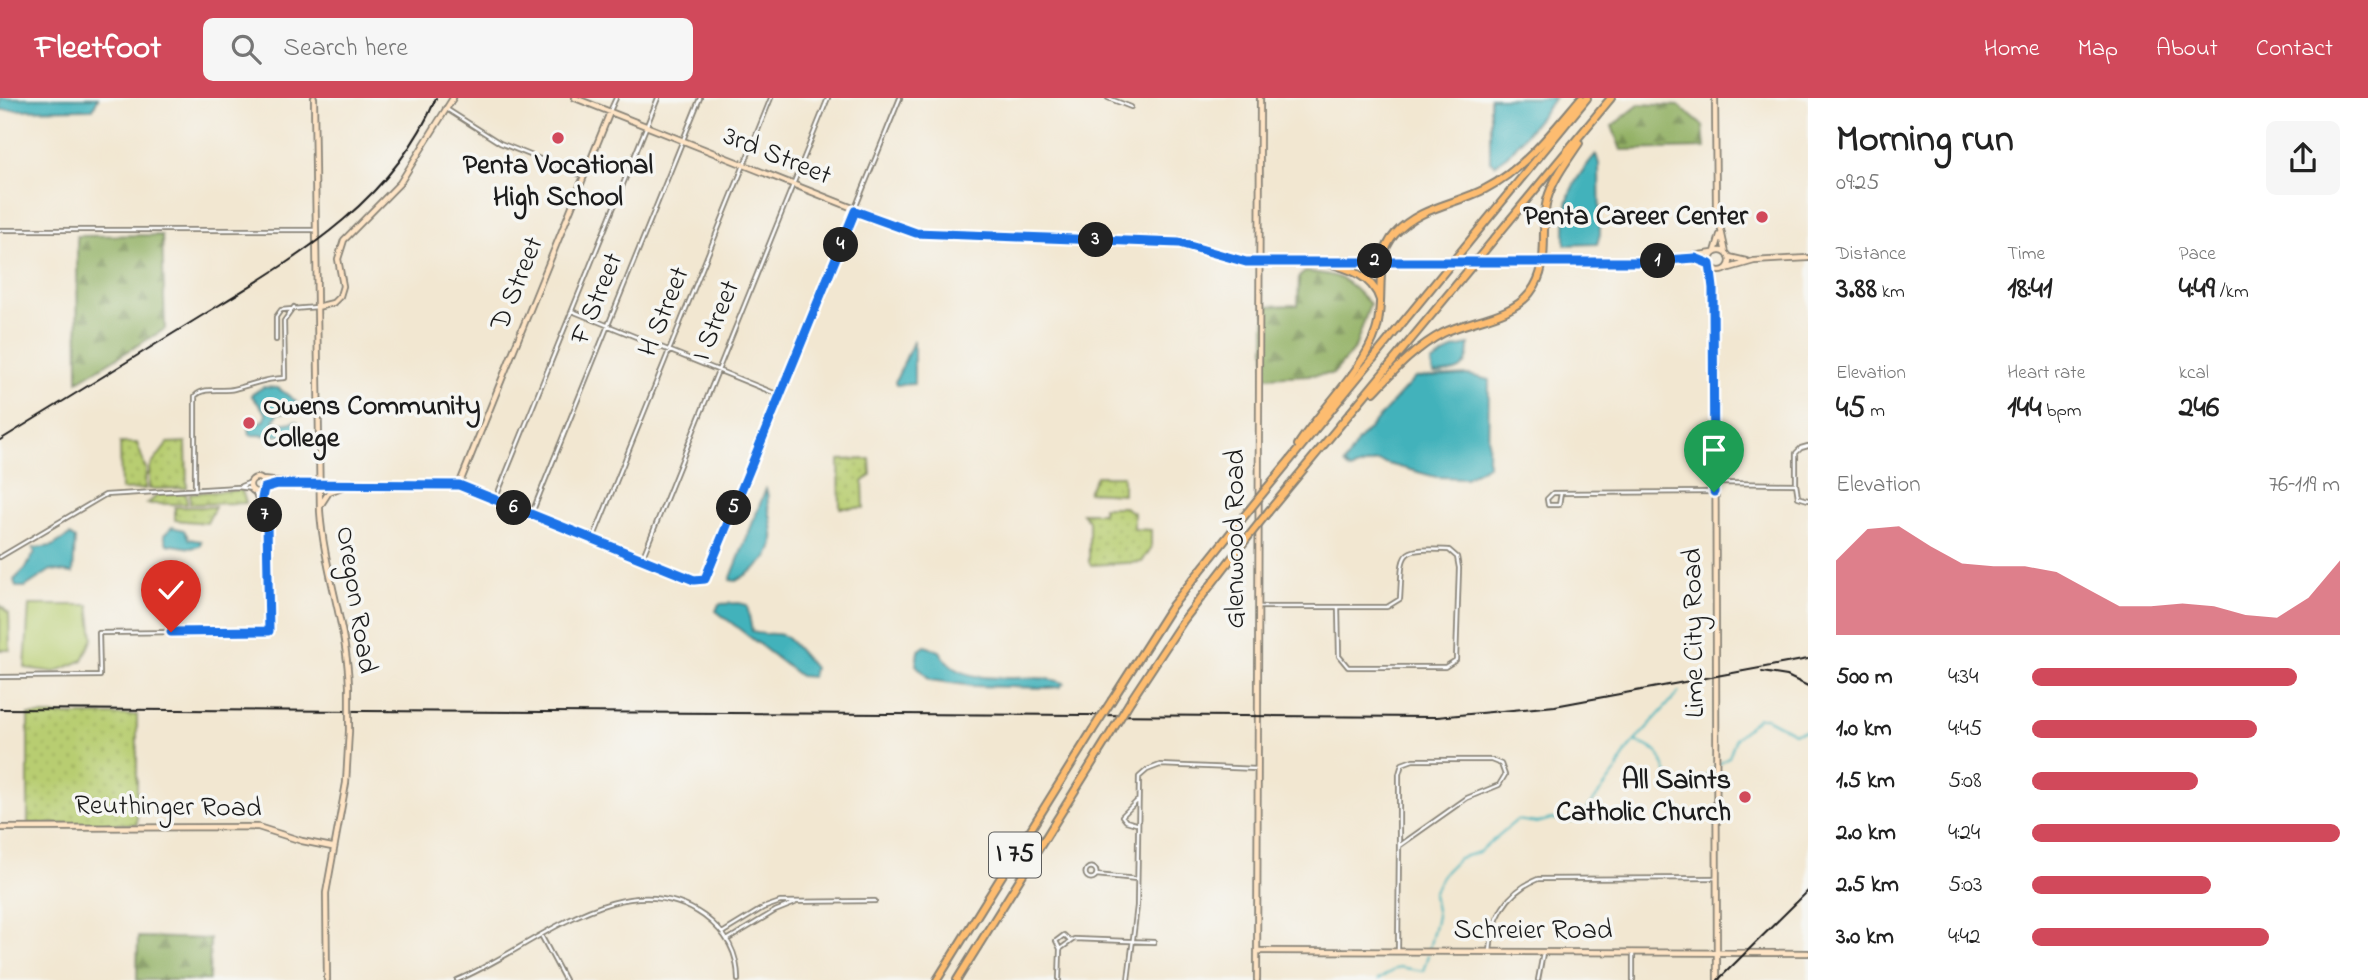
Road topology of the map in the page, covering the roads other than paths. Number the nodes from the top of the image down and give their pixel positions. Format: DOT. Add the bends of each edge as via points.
graph roads {
  1 [pos="314,98"];
  2 [pos="453,98"];
  3 [pos="575,98"];
  4 [pos="616,98"];
  5 [pos="658,98"];
  6 [pos="700,98"];
  7 [pos="771,98"];
  8 [pos="828,98"];
  9 [pos="900,98"];
  10 [pos="1108,98"];
  11 [pos="1259,98"];
  12 [pos="1581,98"];
  13 [pos="1587,98"];
  14 [pos="1611,98"];
  15 [pos="1715,98"];
  16 [pos="1130,107"];
  17 [pos="446,108"];
  18 [pos="610,112"];
  19 [pos="1595,118"];
  20 [pos="646,127"];
  21 [pos="682,141"];
  22 [pos="744,166"];
  23 [pos="584,177"];
  24 [pos="793,186"];
  25 [pos="855,211"];
  26 [pos="0,230"];
  27 [pos="316,230"];
  28 [pos="1720,234"];
  29 [pos="1714,252"];
  30 [pos="1728,255"];
  31 [pos="1808,258"];
  32 [pos="1677,259"];
  33 [pos="1383,261"];
  34 [pos="1754,261"];
  35 [pos="1258,262"];
  36 [pos="1324,262"];
  37 [pos="1544,262"];
  38 [pos="1710,264"];
  39 [pos="1723,270"];
  40 [pos="1713,286"];
  41 [pos="1381,306"];
  42 [pos="294,307"];
  43 [pos="317,307"];
  44 [pos="572,311"];
  45 [pos="608,326"];
  46 [pos="276,340"];
  47 [pos="670,351"];
  48 [pos="718,370"];
  49 [pos="780,395"];
  50 [pos="1357,407"];
  51 [pos="1808,446"];
  52 [pos="1283,469"];
  53 [pos="262,480"];
  54 [pos="251,482"];
  55 [pos="1714,483"];
  56 [pos="278,484"];
  57 [pos="1796,484"];
  58 [pos="319,485"];
  59 [pos="347,485"];
  60 [pos="459,485"];
  61 [pos="238,487"];
  62 [pos="263,489"];
  63 [pos="195,490"];
  64 [pos="253,490"];
  65 [pos="1714,492"];
  66 [pos="1561,493"];
  67 [pos="495,500"];
  68 [pos="1808,500"];
  69 [pos="261,504"];
  70 [pos="320,507"];
  71 [pos="531,515"];
  72 [pos="593,539"];
  73 [pos="0,556"];
  74 [pos="642,559"];
  75 [pos="1257,607"];
  76 [pos="1338,607"];
  77 [pos="0,677"];
  78 [pos="1258,769"];
  79 [pos="1136,801"];
  80 [pos="1136,824"];
  81 [pos="0,828"];
  82 [pos="1399,846"];
  83 [pos="332,847"];
  84 [pos="1096,875"];
  85 [pos="1137,878"];
  86 [pos="1717,878"];
  87 [pos="875,901"];
  88 [pos="801,902"];
  89 [pos="542,937"];
  90 [pos="725,937"];
  91 [pos="1070,941"];
  92 [pos="1132,941"];
  93 [pos="1154,942"];
  94 [pos="1060,949"];
  95 [pos="1257,951"];
  96 [pos="1398,952"];
  97 [pos="1490,952"];
  98 [pos="1543,952"];
  99 [pos="1633,952"];
  100 [pos="1717,952"];
  101 [pos="1808,953"];
  102 [pos="327,980"];
  103 [pos="457,980"];
  104 [pos="565,980"];
  105 [pos="738,980"];
  106 [pos="937,980"];
  107 [pos="957,980"];
  108 [pos="1059,980"];
  109 [pos="1128,980"];
  110 [pos="1257,980"];
  111 [pos="1538,980"];
  112 [pos="1633,980"];
  113 [pos="1717,980"];
  1 -- 27 [label="street, Oregon Road"];
  2 -- 17 [label="street"];
  3 -- 18 [label="street, 3rd Street"];
  4 -- 18 [label="street, D Street"];
  5 -- 20 [label="street"];
  6 -- 21 [label="street, F Street"];
  7 -- 22 [label="street, H Street"];
  8 -- 24 [label="street, I Street"];
  9 -- 25 [label="street"];
  10 -- 16 [label="street"];
  11 -- 35 [label="street, Glenwood Road"];
  12 -- 33 [label="highway" via="1503,178 1406,222 1386,247"];
  13 -- 52 [label="highway, I 75"];
  14 -- 19 [label="highway, I 75"];
  15 -- 28 [label="street"];
  17 -- 23 [label="street" via="499,143"];
  17 -- 43 [label="street" via="400,183 344,240 338,259 343,286 340,296"];
  18 -- 20 [label="street, 3rd Street"];
  18 -- 23 [label="street, D Street"];
  19 -- 37 [label="highway" via="1550,191"];
  19 -- 50 [label="highway, I 75"];
  20 -- 21 [label="street, 3rd Street"];
  20 -- 44 [label="street"];
  21 -- 22 [label="street, 3rd Street"];
  21 -- 45 [label="street, F Street"];
  22 -- 24 [label="street, 3rd Street"];
  22 -- 47 [label="street, H Street"];
  23 -- 60 [label="street, D Street"];
  24 -- 25 [label="street, 3rd Street"];
  24 -- 48 [label="street, I Street"];
  25 -- 35 [label="street, 3rd Street" via="916,233 1179,243 1231,260"];
  25 -- 49 [label="street"];
  26 -- 27 [label="street"];
  27 -- 43 [label="street, Oregon Road"];
  28 -- 29 [label="street"];
  28 -- 30 [label="street"];
  29 -- 30 [label="street"];
  29 -- 32 [label="street"];
  29 -- 38 [label="street"];
  30 -- 34 [label="street" via="1736,261"];
  30 -- 39 [label="street, Lime City Road"];
  31 -- 34 [label="street"];
  32 -- 37 [label="street, 3rd Street"];
  32 -- 38 [label="street" via="1695,258"];
  33 -- 36 [label="street, 3rd Street"];
  33 -- 37 [label="street, 3rd Street, bridge"];
  33 -- 41 [label="highway"];
  34 -- 39 [label="street"];
  35 -- 36 [label="street, 3rd Street"];
  35 -- 75 [label="street, Glenwood Road"];
  36 -- 41 [label="highway" via="1358,273 1377,292"];
  37 -- 50 [label="highway" via="1535,285 1520,303 1431,340"];
  38 -- 39 [label="street"];
  38 -- 40 [label="street, Lime City Road"];
  39 -- 40 [label="street, Lime City Road"];
  40 -- 55 [label="street, Lime City Road"];
  41 -- 52 [label="highway" via="1365,354"];
  42 -- 43 [label="street"];
  42 -- 46 [label="street" via="278,313"];
  42 -- 63 [label="street" via="285,316 285,378 263,378 232,390 202,390 195,396"];
  43 -- 58 [label="street, Oregon Road"];
  44 -- 45 [label="street"];
  44 -- 67 [label="street"];
  45 -- 47 [label="street"];
  45 -- 71 [label="street, F Street"];
  47 -- 48 [label="street"];
  47 -- 72 [label="street, H Street"];
  48 -- 49 [label="street"];
  48 -- 74 [label="street, I Street"];
  49 -- 74 [label="street" via="702,580"];
  50 -- 107 [label="highway, I 75, bridge" via="1183,621"];
  51 -- 57 [label="street" via="1796,453"];
  52 -- 106 [label="highway, I 75, bridge" via="1172,606"];
  53 -- 54 [label="street"];
  53 -- 56 [label="street"];
  53 -- 62 [label="street"];
  54 -- 61 [label="street"];
  54 -- 64 [label="street"];
  55 -- 57 [label="street"];
  55 -- 65 [label="street, Lime City Road"];
  56 -- 58 [label="street"];
  56 -- 62 [label="street"];
  57 -- 68 [label="street" via="1798,497"];
  58 -- 59 [label="street"];
  58 -- 70 [label="street, Oregon Road"];
  59 -- 60 [label="street"];
  59 -- 70 [label="street" via="329,492"];
  60 -- 67 [label="street"];
  61 -- 63 [label="street"];
  61 -- 64 [label="street"];
  62 -- 64 [label="street"];
  62 -- 69 [label="street"];
  63 -- 73 [label="street" via="119,492 99,497"];
  64 -- 69 [label="street"];
  65 -- 66 [label="street"];
  65 -- 86 [label="street, Lime City Road"];
  66 -- 66 [label="street" via="1548,496 1548,505 1559,505"];
  67 -- 71 [label="street"];
  69 -- 77 [label="street" via="267,524 269,631 99,633 100,676"];
  70 -- 83 [label="street, Oregon Road, bridge" via="325,552 345,636 349,686 346,783"];
  71 -- 72 [label="street"];
  72 -- 74 [label="street"];
  75 -- 76 [label="street"];
  75 -- 78 [label="street, Glenwood Road"];
  76 -- 76 [label="street" via="1394,604 1400,599 1402,560 1407,552 1449,550 1457,557 1459,568 1459,652 1453,664 1445,667 1348,667 1339,656"];
  78 -- 79 [label="street" via="1155,766 1139,777"];
  78 -- 95 [label="street, Glenwood Road"];
  79 -- 80 [label="street"];
  79 -- 80 [label="street" via="1122,816"];
  80 -- 85 [label="street"];
  81 -- 83 [label="street, Reuthinger Road" via="258,827"];
  82 -- 82 [label="street" via="1467,798 1499,785 1503,766 1482,759 1419,759 1402,764"];
  82 -- 96 [label="street"];
  83 -- 102 [label="street, Oregon Road" via="326,893"];
  84 -- 85 [label="street"];
  85 -- 92 [label="street"];
  86 -- 97 [label="street" via="1538,879 1502,907"];
  86 -- 100 [label="street, Lime City Road"];
  87 -- 88 [label="street"];
  88 -- 90 [label="street"];
  88 -- 90 [label="street" via="771,905"];
  89 -- 90 [label="street" via="604,904 642,897 684,905"];
  89 -- 103 [label="street"];
  89 -- 104 [label="street"];
  90 -- 105 [label="street" via="737,959"];
  91 -- 92 [label="street"];
  91 -- 94 [label="street"];
  91 -- 94 [label="street" via="1060,936 1056,941"];
  92 -- 93 [label="street"];
  92 -- 109 [label="street"];
  94 -- 108 [label="street"];
  95 -- 96 [label="street, Schreier Road"];
  95 -- 110 [label="street, Glenwood Road"];
  96 -- 97 [label="street, Schreier Road"];
  97 -- 98 [label="street, Schreier Road"];
  98 -- 99 [label="street, Schreier Road"];
  98 -- 111 [label="street"];
  99 -- 100 [label="street, Schreier Road"];
  99 -- 112 [label="street"];
  100 -- 101 [label="street, Schreier Road"];
  100 -- 113 [label="street, Lime City Road"];
}
